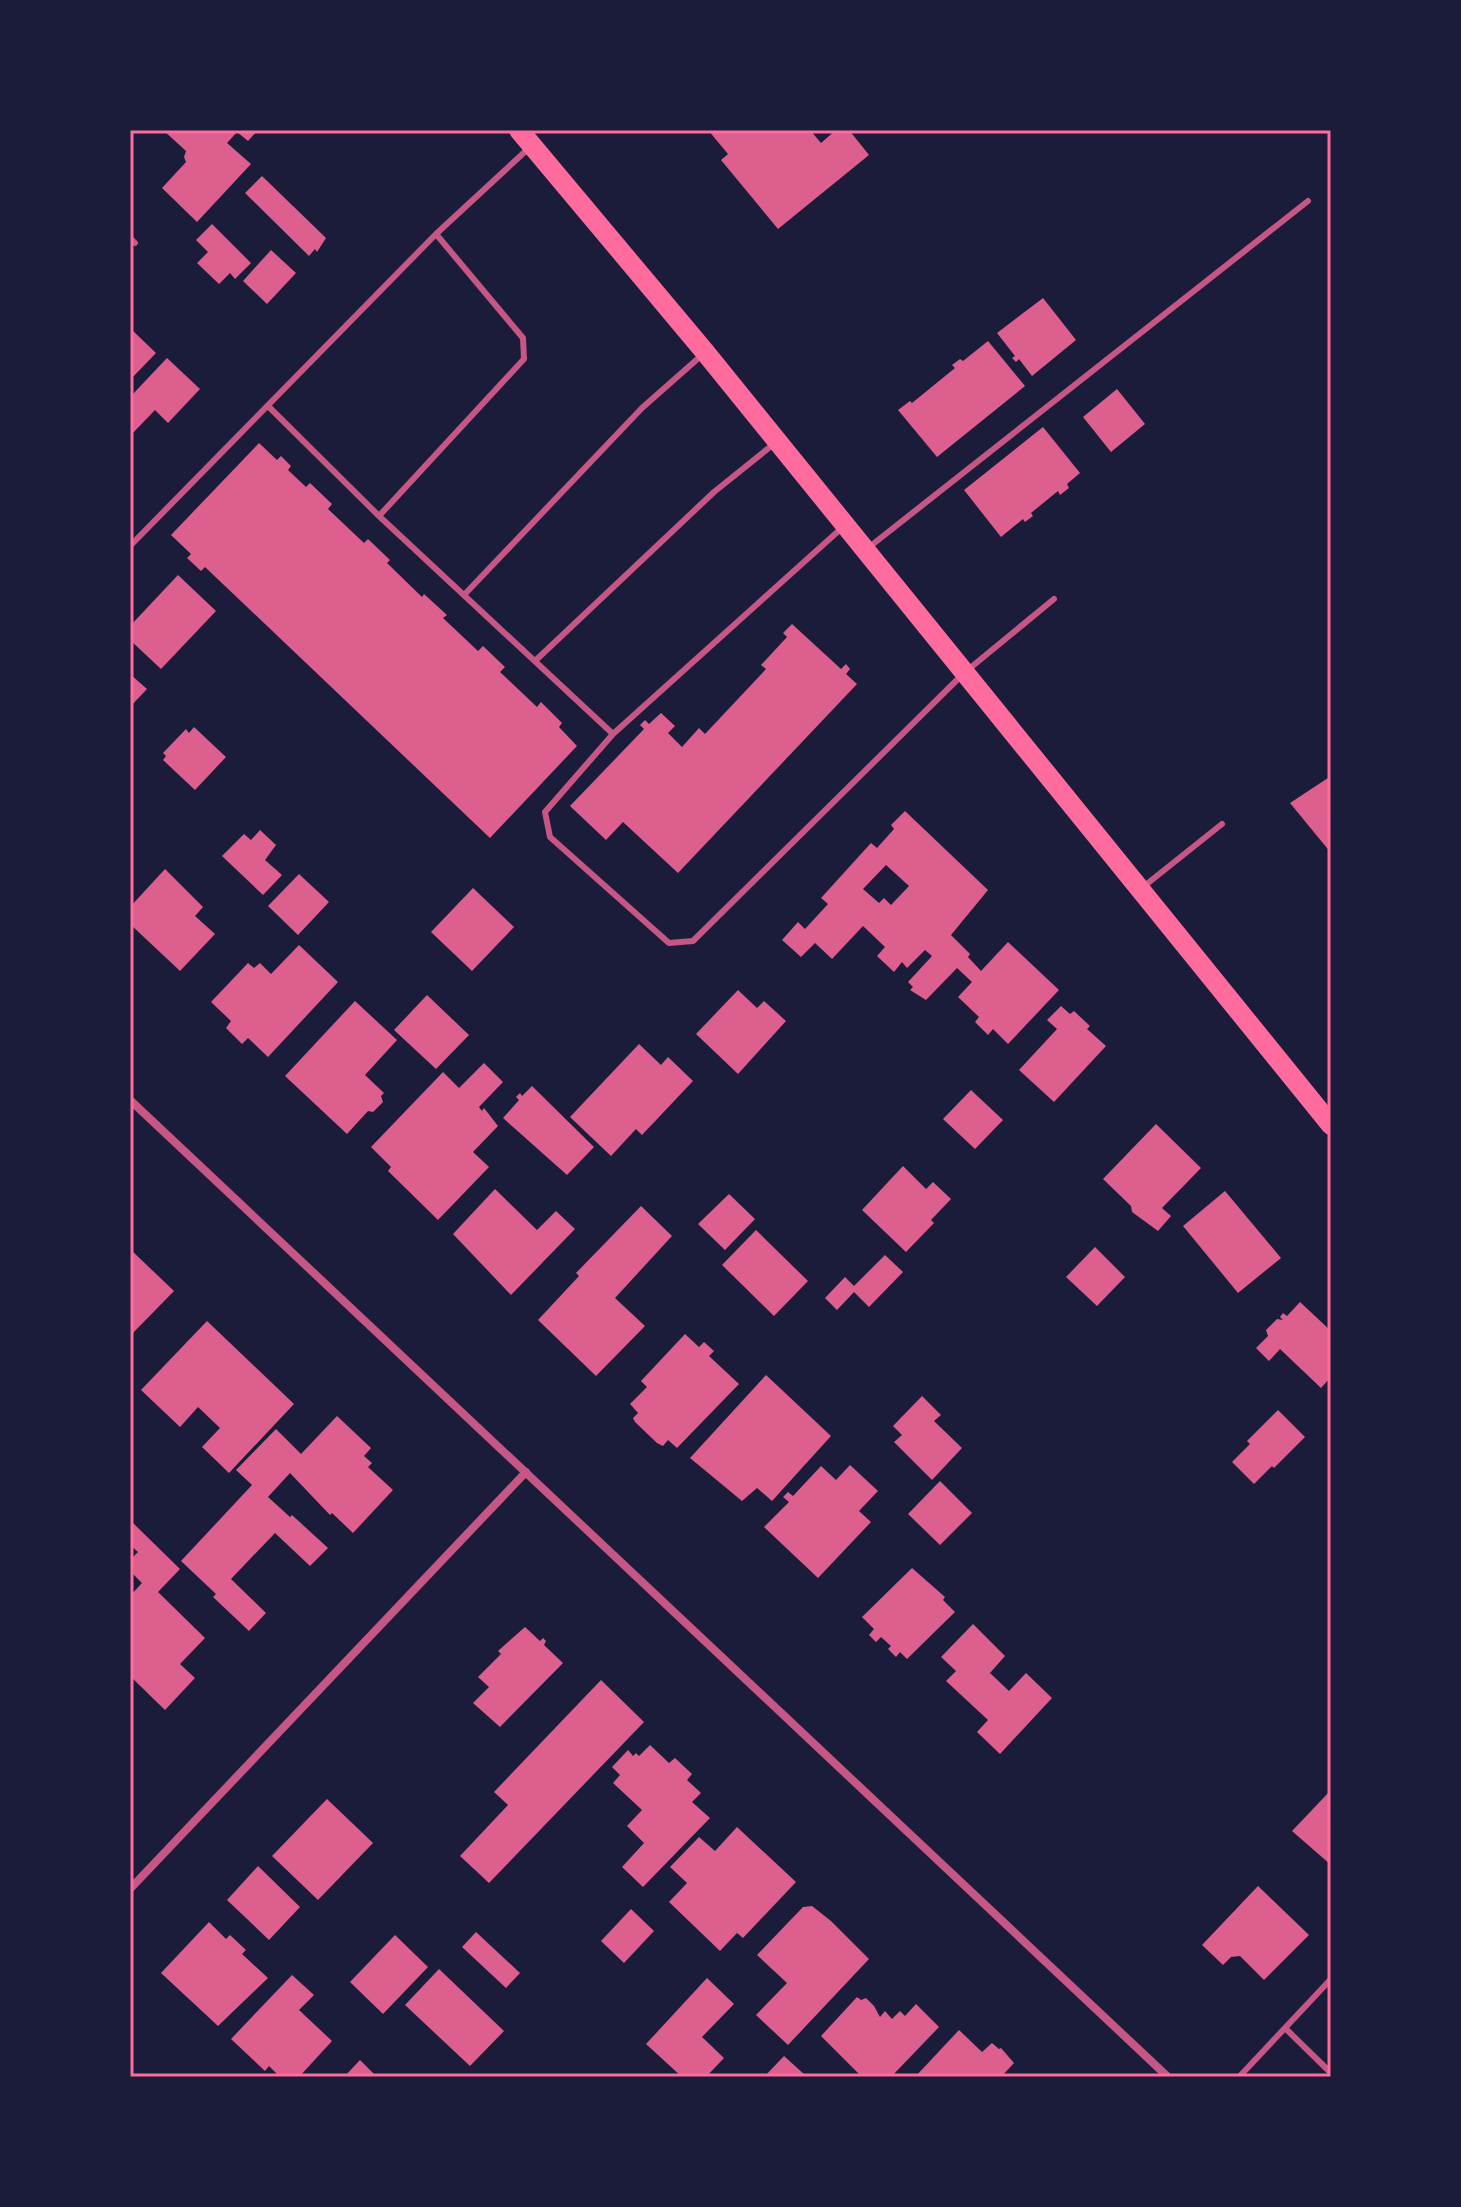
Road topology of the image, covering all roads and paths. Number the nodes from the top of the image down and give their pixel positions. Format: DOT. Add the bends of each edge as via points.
graph roads {
  1 [pos="525,138"];
  2 [pos="1308,201"];
  3 [pos="436,234"];
  4 [pos="705,352"];
  5 [pos="268,406"];
  6 [pos="777,442"];
  7 [pos="379,516"];
  8 [pos="845,526"];
  9 [pos="130,546"];
  10 [pos="865,551"];
  11 [pos="464,595"];
  12 [pos="1054,599"];
  13 [pos="535,661"];
  14 [pos="964,673"];
  15 [pos="613,734"];
  16 [pos="1222,824"];
  17 [pos="1140,890"];
  18 [pos="130,1100"];
  19 [pos="1331,1125"];
  20 [pos="526,1472"];
  21 [pos="130,1889"];
  22 [pos="1331,1979"];
  23 [pos="1285,2028"];
  24 [pos="1331,2073"];
  25 [pos="1165,2076"];
  26 [pos="1239,2077"];
  1 -- 3 [label="lane"];
  1 -- 4 [label="main road"];
  2 -- 10 [label="lane"];
  3 -- 5 [label="lane"];
  3 -- 7 [label="lane" via="523,338 524,359"];
  4 -- 6 [label="main road"];
  4 -- 11 [label="lane" via="642,408"];
  5 -- 7 [label="lane"];
  5 -- 9 [label="lane"];
  6 -- 8 [label="main road"];
  6 -- 13 [label="lane" via="714,492"];
  7 -- 11 [label="lane"];
  8 -- 10 [label="main road"];
  8 -- 15 [label="lane"];
  10 -- 14 [label="main road"];
  11 -- 13 [label="lane"];
  12 -- 14 [label="lane"];
  13 -- 15 [label="lane"];
  14 -- 15 [label="lane" via="693,941 669,943 550,837 545,812"];
  14 -- 17 [label="main road"];
  16 -- 17 [label="lane"];
  17 -- 19 [label="main road"];
  18 -- 20 [label="street"];
  20 -- 21 [label="street"];
  20 -- 25 [label="street"];
  22 -- 23 [label="lane"];
  23 -- 24 [label="lane"];
  23 -- 26 [label="lane"];
}
